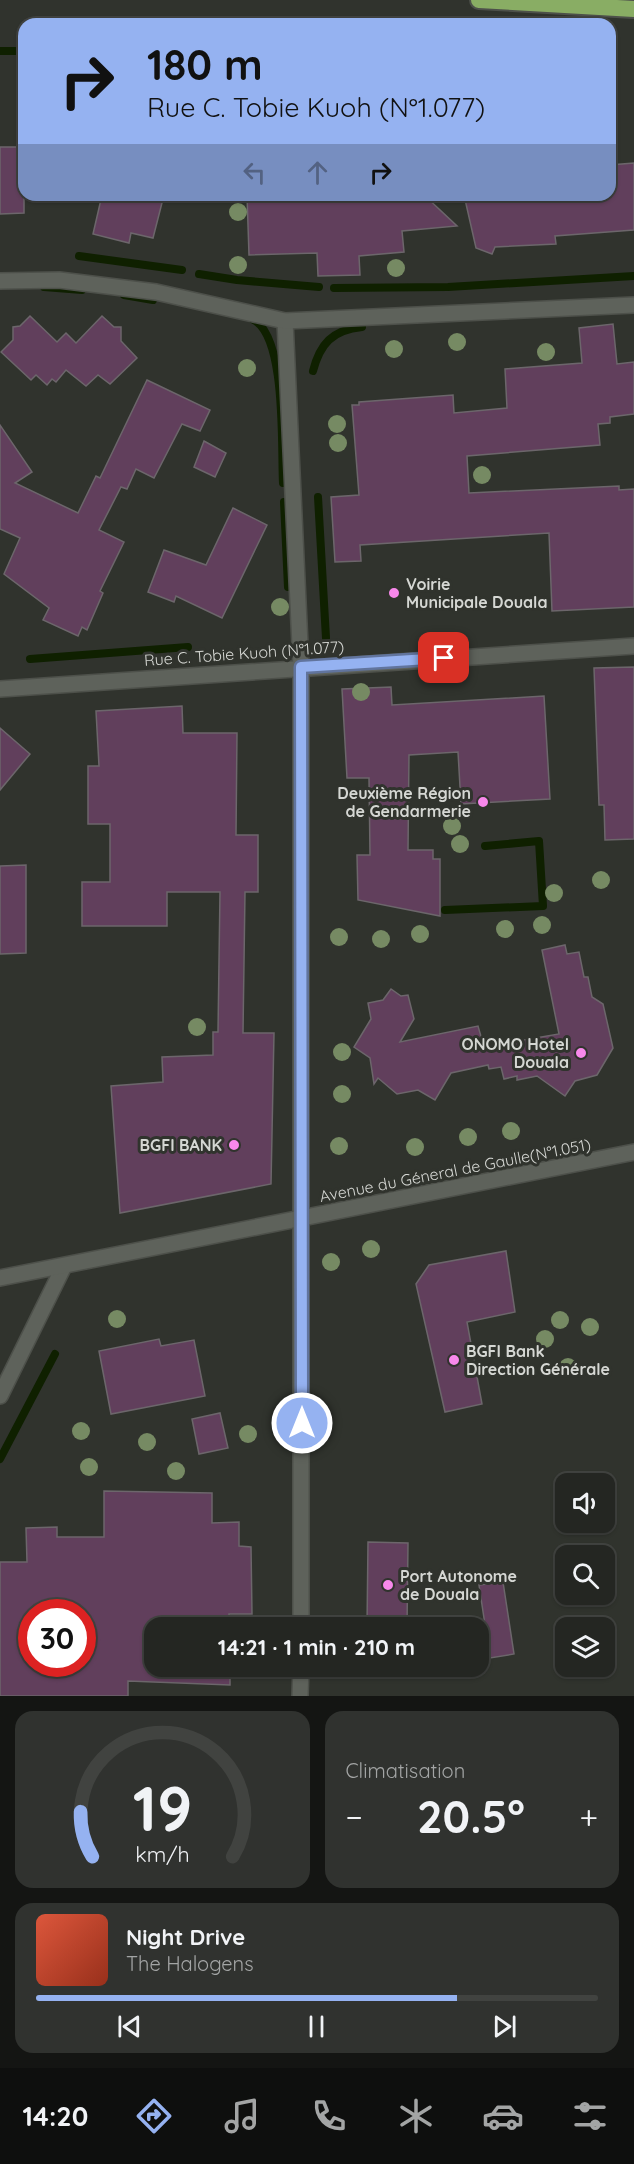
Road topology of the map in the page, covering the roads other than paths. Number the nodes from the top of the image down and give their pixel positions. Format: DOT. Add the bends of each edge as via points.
graph roads {
  1 [pos="479,0"];
  2 [pos="634,9"];
  3 [pos="0,281"];
  4 [pos="634,304"];
  5 [pos="285,321"];
  6 [pos="634,646"];
  7 [pos="301,667"];
  8 [pos="0,689"];
  9 [pos="634,1152"];
  10 [pos="302,1219"];
  11 [pos="64,1266"];
  12 [pos="0,1278"];
  13 [pos="0,1396"];
  14 [pos="301,1617"];
  15 [pos="300,1677"];
  16 [pos="300,1696"];
  1 -- 2 [label="highway"];
  3 -- 5 [label="street" via="59,280 156,292"];
  4 -- 5 [label="street"];
  5 -- 7 [label="street"];
  6 -- 7 [label="street, Rue C. Tobie Kuoh (N°1.077)"];
  7 -- 8 [label="street, Rue C. Tobie Kuoh (N°1.077)"];
  7 -- 10 [label="street"];
  9 -- 10 [label="street, Avenue du Géneral de Gaulle(N°1.051)"];
  10 -- 11 [label="street, Avenue du Géneral de Gaulle(N°1.051)"];
  10 -- 14 [label="street"];
  11 -- 12 [label="street, Avenue du Géneral de Gaulle(N°1.051)"];
  11 -- 13 [label="street"];
  15 -- 16 [label="street"];
}
